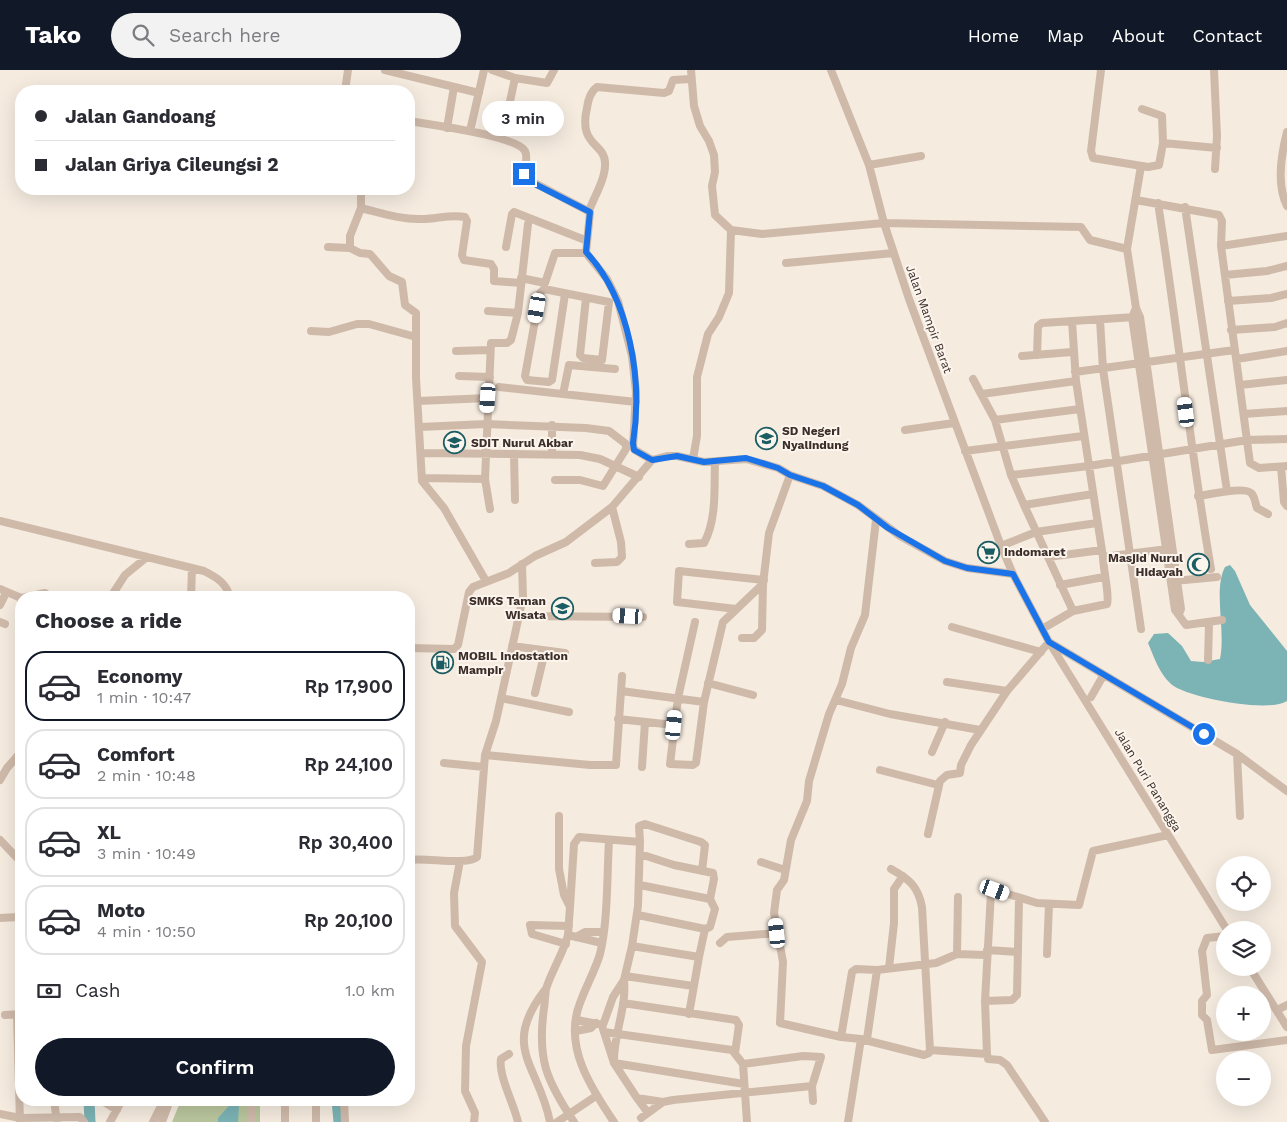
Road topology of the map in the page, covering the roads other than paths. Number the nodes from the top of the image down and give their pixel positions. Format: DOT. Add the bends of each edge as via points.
graph roads {
  1 [pos="348,70"];
  2 [pos="385,70"];
  3 [pos="484,70"];
  4 [pos="492,70"];
  5 [pos="554,70"];
  6 [pos="691,70"];
  7 [pos="831,70"];
  8 [pos="1101,70"];
  9 [pos="1214,70"];
  10 [pos="411,73"];
  11 [pos="514,78"];
  12 [pos="690,79"];
  13 [pos="346,85"];
  14 [pos="454,87"];
  15 [pos="479,93"];
  16 [pos="1142,109"];
  17 [pos="415,122"];
  18 [pos="447,128"];
  19 [pos="470,131"];
  20 [pos="1287,132"];
  21 [pos="502,139"];
  22 [pos="1163,143"];
  23 [pos="1216,148"];
  24 [pos="921,156"];
  25 [pos="870,165"];
  26 [pos="1141,166"];
  27 [pos="1215,169"];
  28 [pos="361,195"];
  29 [pos="1136,200"];
  30 [pos="1158,203"];
  31 [pos="1287,206"];
  32 [pos="1185,207"];
  33 [pos="361,208"];
  34 [pos="589,211"];
  35 [pos="884,223"];
  36 [pos="528,224"];
  37 [pos="732,230"];
  38 [pos="1287,236"];
  39 [pos="585,240"];
  40 [pos="1222,246"];
  41 [pos="328,247"];
  42 [pos="506,247"];
  43 [pos="350,248"];
  44 [pos="1127,249"];
  45 [pos="586,252"];
  46 [pos="894,253"];
  47 [pos="786,263"];
  48 [pos="1287,266"];
  49 [pos="1224,275"];
  50 [pos="521,280"];
  51 [pos="564,294"];
  52 [pos="1287,294"];
  53 [pos="586,298"];
  54 [pos="618,301"];
  55 [pos="1228,301"];
  56 [pos="609,302"];
  57 [pos="488,311"];
  58 [pos="518,313"];
  59 [pos="1136,317"];
  60 [pos="1100,320"];
  61 [pos="1072,321"];
  62 [pos="1287,323"];
  63 [pos="1231,330"];
  64 [pos="311,332"];
  65 [pos="416,337"];
  66 [pos="490,350"];
  67 [pos="1234,350"];
  68 [pos="456,351"];
  69 [pos="1287,351"];
  70 [pos="1072,352"];
  71 [pos="1208,354"];
  72 [pos="1037,355"];
  73 [pos="1022,356"];
  74 [pos="1179,358"];
  75 [pos="1237,359"];
  76 [pos="1142,363"];
  77 [pos="614,369"];
  78 [pos="1103,369"];
  79 [pos="1076,372"];
  80 [pos="460,376"];
  81 [pos="490,377"];
  82 [pos="973,379"];
  83 [pos="1076,380"];
  84 [pos="1287,380"];
  85 [pos="1240,385"];
  86 [pos="499,387"];
  87 [pos="563,394"];
  88 [pos="982,394"];
  89 [pos="488,398"];
  90 [pos="418,402"];
  91 [pos="636,402"];
  92 [pos="1080,409"];
  93 [pos="1287,411"];
  94 [pos="1244,414"];
  95 [pos="994,420"];
  96 [pos="954,423"];
  97 [pos="486,424"];
  98 [pos="552,425"];
  99 [pos="420,427"];
  100 [pos="905,430"];
  101 [pos="1083,436"];
  102 [pos="1287,439"];
  103 [pos="1247,440"];
  104 [pos="1221,445"];
  105 [pos="1003,446"];
  106 [pos="1191,448"];
  107 [pos="965,451"];
  108 [pos="422,452"];
  109 [pos="486,454"];
  110 [pos="514,454"];
  111 [pos="552,454"];
  112 [pos="1156,455"];
  113 [pos="694,459"];
  114 [pos="652,460"];
  115 [pos="715,462"];
  116 [pos="1117,462"];
  117 [pos="615,465"];
  118 [pos="1089,466"];
  119 [pos="1284,466"];
  120 [pos="790,475"];
  121 [pos="1011,475"];
  122 [pos="639,477"];
  123 [pos="422,478"];
  124 [pos="485,479"];
  125 [pos="555,480"];
  126 [pos="1227,491"];
  127 [pos="1093,494"];
  128 [pos="1198,496"];
  129 [pos="515,500"];
  130 [pos="1024,505"];
  131 [pos="1287,506"];
  132 [pos="612,507"];
  133 [pos="490,509"];
  134 [pos="1268,514"];
  135 [pos="0,520"];
  136 [pos="876,520"];
  137 [pos="1097,522"];
  138 [pos="1036,532"];
  139 [pos="689,544"];
  140 [pos="1001,546"];
  141 [pos="1169,549"];
  142 [pos="1131,553"];
  143 [pos="1102,554"];
  144 [pos="147,557"];
  145 [pos="1048,557"];
  146 [pos="595,562"];
  147 [pos="522,564"];
  148 [pos="192,568"];
  149 [pos="1211,569"];
  150 [pos="1013,574"];
  151 [pos="1104,577"];
  152 [pos="1217,577"];
  153 [pos="486,581"];
  154 [pos="1174,581"];
  155 [pos="764,582"];
  156 [pos="1060,585"];
  157 [pos="3,591"];
  158 [pos="115,591"];
  159 [pos="191,591"];
  160 [pos="228,591"];
  161 [pos="15,596"];
  162 [pos="0,605"];
  163 [pos="736,609"];
  164 [pos="1073,611"];
  165 [pos="519,616"];
  166 [pos="643,617"];
  167 [pos="1222,620"];
  168 [pos="695,622"];
  169 [pos="1209,624"];
  170 [pos="952,627"];
  171 [pos="1042,629"];
  172 [pos="1141,629"];
  173 [pos="742,638"];
  174 [pos="1049,642"];
  175 [pos="512,646"];
  176 [pos="415,648"];
  177 [pos="545,651"];
  178 [pos="1041,652"];
  179 [pos="565,654"];
  180 [pos="1208,660"];
  181 [pos="622,676"];
  182 [pos="1103,676"];
  183 [pos="947,682"];
  184 [pos="708,683"];
  185 [pos="621,691"];
  186 [pos="1007,691"];
  187 [pos="535,693"];
  188 [pos="753,694"];
  189 [pos="1091,697"];
  190 [pos="501,698"];
  191 [pos="678,698"];
  192 [pos="836,700"];
  193 [pos="704,702"];
  194 [pos="569,712"];
  195 [pos="618,719"];
  196 [pos="645,722"];
  197 [pos="945,722"];
  198 [pos="674,725"];
  199 [pos="980,730"];
  200 [pos="932,752"];
  201 [pos="1237,754"];
  202 [pos="485,755"];
  203 [pos="15,758"];
  204 [pos="444,763"];
  205 [pos="484,767"];
  206 [pos="642,767"];
  207 [pos="880,770"];
  208 [pos="0,780"];
  209 [pos="938,785"];
  210 [pos="1287,791"];
  211 [pos="559,816"];
  212 [pos="1240,816"];
  213 [pos="928,834"];
  214 [pos="1168,835"];
  215 [pos="0,840"];
  216 [pos="609,840"];
  217 [pos="640,842"];
  218 [pos="640,854"];
  219 [pos="15,856"];
  220 [pos="415,860"];
  221 [pos="460,861"];
  222 [pos="760,862"];
  223 [pos="891,869"];
  224 [pos="786,870"];
  225 [pos="702,871"];
  226 [pos="903,876"];
  227 [pos="640,885"];
  228 [pos="958,897"];
  229 [pos="710,899"];
  230 [pos="1019,899"];
  231 [pos="1049,904"];
  232 [pos="570,907"];
  233 [pos="638,915"];
  234 [pos="15,917"];
  235 [pos="0,918"];
  236 [pos="1221,921"];
  237 [pos="569,926"];
  238 [pos="705,929"];
  239 [pos="602,932"];
  240 [pos="777,933"];
  241 [pos="572,936"];
  242 [pos="1216,937"];
  243 [pos="602,943"];
  244 [pos="720,943"];
  245 [pos="566,944"];
  246 [pos="632,946"];
  247 [pos="986,952"];
  248 [pos="1018,952"];
  249 [pos="957,954"];
  250 [pos="1047,954"];
  251 [pos="699,957"];
  252 [pos="926,965"];
  253 [pos="889,968"];
  254 [pos="877,970"];
  255 [pos="1255,976"];
  256 [pos="625,978"];
  257 [pos="693,986"];
  258 [pos="546,989"];
  259 [pos="985,1000"];
  260 [pos="623,1003"];
  261 [pos="1287,1004"];
  262 [pos="1277,1010"];
  263 [pos="15,1014"];
  264 [pos="689,1014"];
  265 [pos="5,1015"];
  266 [pos="577,1020"];
  267 [pos="601,1026"];
  268 [pos="1287,1027"];
  269 [pos="576,1031"];
  270 [pos="616,1034"];
  271 [pos="840,1037"];
  272 [pos="864,1039"];
  273 [pos="1287,1040"];
  274 [pos="930,1050"];
  275 [pos="735,1053"];
  276 [pos="508,1054"];
  277 [pos="987,1054"];
  278 [pos="614,1063"];
  279 [pos="743,1064"];
  280 [pos="744,1084"];
  281 [pos="812,1086"];
  282 [pos="746,1092"];
  283 [pos="596,1096"];
  284 [pos="636,1098"];
  285 [pos="813,1101"];
  286 [pos="663,1102"];
  287 [pos="20,1106"];
  288 [pos="55,1106"];
  289 [pos="111,1106"];
  290 [pos="119,1106"];
  291 [pos="161,1106"];
  292 [pos="168,1106"];
  293 [pos="252,1106"];
  294 [pos="285,1106"];
  295 [pos="316,1106"];
  296 [pos="344,1106"];
  297 [pos="117,1110"];
  298 [pos="648,1113"];
  299 [pos="0,1114"];
  300 [pos="569,1114"];
  301 [pos="641,1118"];
  302 [pos="20,1120"];
  303 [pos="57,1120"];
  304 [pos="84,1122"];
  305 [pos="110,1122"];
  306 [pos="154,1122"];
  307 [pos="162,1122"];
  308 [pos="252,1122"];
  309 [pos="285,1122"];
  310 [pos="316,1122"];
  311 [pos="345,1122"];
  312 [pos="474,1122"];
  313 [pos="518,1122"];
  314 [pos="550,1122"];
  315 [pos="556,1122"];
  316 [pos="574,1122"];
  317 [pos="614,1122"];
  318 [pos="747,1122"];
  319 [pos="848,1122"];
  320 [pos="1045,1122"];
  1 -- 13 [label="street"];
  2 -- 10 [label="street"];
  3 -- 15 [label="street"];
  4 -- 11 [label="street"];
  5 -- 11 [label="street" via="548,83"];
  6 -- 12 [label="street"];
  7 -- 25 [label="street, Jalan Mampir Barat"];
  8 -- 26 [label="street" via="1091,155 1100,160"];
  9 -- 23 [label="street"];
  10 -- 14 [label="street"];
  11 -- 21 [label="street"];
  12 -- 34 [label="street" via="673,80 669,92 664,93 594,89 587,105 585,128 590,142 603,154 606,166"];
  12 -- 37 [label="street" via="700,126 714,156 712,186 715,215"];
  14 -- 15 [label="street"];
  14 -- 18 [label="street"];
  15 -- 19 [label="street"];
  16 -- 22 [label="street" via="1162,116"];
  17 -- 18 [label="street"];
  18 -- 19 [label="street"];
  19 -- 21 [label="street"];
  20 -- 31 [label="street" via="1281,184"];
  21 -- 34 [label="street" via="526,152 525,178"];
  22 -- 23 [label="street"];
  22 -- 26 [label="street" via="1159,165"];
  23 -- 27 [label="street"];
  24 -- 25 [label="street"];
  25 -- 35 [label="street, Jalan Mampir Barat"];
  26 -- 29 [label="street"];
  28 -- 33 [label="street"];
  29 -- 30 [label="street"];
  29 -- 44 [label="street"];
  30 -- 32 [label="street"];
  30 -- 74 [label="street"];
  32 -- 40 [label="street" via="1221,216"];
  32 -- 71 [label="street"];
  33 -- 43 [label="street" via="350,236"];
  33 -- 50 [label="street" via="421,220 450,215 465,217 463,259 492,264 494,280"];
  34 -- 39 [label="street" via="591,215"];
  35 -- 37 [label="street" via="762,234"];
  35 -- 44 [label="street" via="1081,227 1090,240"];
  35 -- 46 [label="street, Jalan Mampir Barat"];
  36 -- 50 [label="street"];
  37 -- 113 [label="street" via="729,293 708,334 697,378"];
  38 -- 40 [label="street"];
  39 -- 42 [label="street" via="514,212"];
  39 -- 45 [label="street"];
  40 -- 49 [label="street"];
  41 -- 43 [label="street"];
  43 -- 65 [label="street" via="370,254 389,276 402,282 405,305 416,313"];
  44 -- 59 [label="street"];
  45 -- 50 [label="street" via="555,253 547,282"];
  45 -- 54 [label="street" via="607,279"];
  46 -- 47 [label="street"];
  46 -- 96 [label="street, Jalan Mampir Barat"];
  48 -- 49 [label="street"];
  49 -- 55 [label="street"];
  50 -- 58 [label="street"];
  51 -- 51 [label="street" via="544,289 540,293 525,376 528,380 552,380"];
  51 -- 53 [label="street"];
  52 -- 55 [label="street"];
  53 -- 56 [label="street"];
  53 -- 56 [label="street" via="580,355 592,360 603,358"];
  54 -- 56 [label="street"];
  54 -- 91 [label="street" via="632,356"];
  55 -- 63 [label="street"];
  57 -- 58 [label="street"];
  58 -- 66 [label="street" via="510,342 491,342"];
  59 -- 60 [label="street"];
  59 -- 76 [label="street"];
  60 -- 61 [label="street"];
  60 -- 78 [label="street"];
  61 -- 70 [label="street"];
  61 -- 72 [label="street" via="1040,324"];
  62 -- 63 [label="street"];
  63 -- 67 [label="street"];
  64 -- 65 [label="street" via="369,324"];
  65 -- 90 [label="street"];
  66 -- 68 [label="street"];
  66 -- 81 [label="street"];
  67 -- 71 [label="street"];
  67 -- 75 [label="street"];
  69 -- 75 [label="street"];
  70 -- 72 [label="street"];
  70 -- 79 [label="street"];
  71 -- 74 [label="street"];
  71 -- 104 [label="street"];
  72 -- 73 [label="street"];
  74 -- 76 [label="street"];
  74 -- 106 [label="street"];
  75 -- 85 [label="street"];
  76 -- 78 [label="street"];
  76 -- 112 [label="street"];
  77 -- 87 [label="street" via="569,365"];
  78 -- 79 [label="street"];
  78 -- 116 [label="street"];
  79 -- 83 [label="street"];
  80 -- 81 [label="street"];
  81 -- 89 [label="street"];
  82 -- 88 [label="street"];
  83 -- 88 [label="street"];
  83 -- 92 [label="street"];
  84 -- 85 [label="street"];
  85 -- 94 [label="street"];
  86 -- 87 [label="street"];
  87 -- 91 [label="street"];
  88 -- 95 [label="street"];
  89 -- 90 [label="street"];
  89 -- 97 [label="street"];
  90 -- 99 [label="street"];
  91 -- 114 [label="street" via="633,447"];
  92 -- 95 [label="street"];
  92 -- 101 [label="street"];
  93 -- 94 [label="street"];
  94 -- 103 [label="street"];
  95 -- 105 [label="street"];
  96 -- 100 [label="street"];
  96 -- 107 [label="street, Jalan Mampir Barat"];
  97 -- 98 [label="street"];
  97 -- 99 [label="street"];
  97 -- 109 [label="street"];
  98 -- 111 [label="street"];
  98 -- 117 [label="street" via="609,431 623,440 626,449"];
  99 -- 108 [label="street"];
  101 -- 105 [label="street"];
  101 -- 118 [label="street"];
  102 -- 103 [label="street"];
  103 -- 104 [label="street"];
  103 -- 119 [label="street" via="1252,465 1259,468"];
  104 -- 106 [label="street"];
  104 -- 126 [label="street"];
  105 -- 107 [label="street"];
  105 -- 121 [label="street"];
  106 -- 112 [label="street"];
  106 -- 128 [label="street"];
  107 -- 140 [label="street, Jalan Mampir Barat"];
  108 -- 109 [label="street"];
  108 -- 123 [label="street"];
  109 -- 110 [label="street"];
  109 -- 124 [label="street"];
  110 -- 111 [label="street"];
  110 -- 129 [label="street"];
  111 -- 117 [label="street" via="600,459"];
  112 -- 116 [label="street"];
  112 -- 141 [label="street"];
  113 -- 114 [label="street" via="677,456"];
  113 -- 115 [label="street"];
  114 -- 122 [label="street"];
  115 -- 120 [label="street" via="746,458"];
  115 -- 139 [label="street" via="714,507 708,537 704,543"];
  116 -- 118 [label="street"];
  116 -- 142 [label="street"];
  117 -- 122 [label="street"];
  117 -- 125 [label="street" via="603,486 580,480"];
  118 -- 121 [label="street"];
  118 -- 127 [label="street"];
  119 -- 131 [label="street" via="1284,502"];
  120 -- 136 [label="street" via="823,486 858,505"];
  120 -- 155 [label="street" via="769,533"];
  121 -- 130 [label="street"];
  122 -- 132 [label="street"];
  123 -- 124 [label="street"];
  123 -- 153 [label="street" via="444,508"];
  124 -- 133 [label="street"];
  126 -- 128 [label="street"];
  126 -- 134 [label="street" via="1251,492 1257,508"];
  127 -- 130 [label="street"];
  127 -- 137 [label="street"];
  128 -- 149 [label="street"];
  130 -- 138 [label="street"];
  132 -- 146 [label="street" via="622,557 617,562"];
  132 -- 147 [label="street" via="566,542"];
  135 -- 144 [label="street"];
  136 -- 150 [label="street" via="945,561 967,568"];
  136 -- 192 [label="street" via="865,615 851,648"];
  137 -- 138 [label="street"];
  137 -- 143 [label="street"];
  138 -- 140 [label="street"];
  138 -- 145 [label="street"];
  140 -- 150 [label="street, Jalan Mampir Barat"];
  141 -- 142 [label="street"];
  141 -- 154 [label="street"];
  142 -- 143 [label="street"];
  142 -- 172 [label="street"];
  143 -- 145 [label="street"];
  143 -- 151 [label="street"];
  144 -- 148 [label="street"];
  144 -- 158 [label="street" via="125,575"];
  145 -- 156 [label="street"];
  147 -- 153 [label="street" via="509,573"];
  147 -- 165 [label="street" via="523,597"];
  148 -- 159 [label="street"];
  148 -- 160 [label="street" via="218,578"];
  150 -- 171 [label="street, Jalan Mampir Barat"];
  151 -- 156 [label="street"];
  151 -- 164 [label="street" via="1107,604"];
  152 -- 154 [label="street"];
  153 -- 176 [label="street" via="469,592 458,645 454,649"];
  154 -- 169 [label="street" via="1182,609 1179,614 1186,625"];
  155 -- 163 [label="street"];
  155 -- 163 [label="street" via="679,571 676,602"];
  155 -- 173 [label="street" via="762,630 754,638"];
  156 -- 164 [label="street"];
  157 -- 161 [label="street"];
  157 -- 162 [label="street"];
  163 -- 184 [label="street" via="723,622"];
  164 -- 171 [label="street"];
  165 -- 166 [label="street"];
  165 -- 175 [label="street"];
  167 -- 169 [label="street"];
  168 -- 191 [label="street"];
  169 -- 180 [label="street"];
  170 -- 178 [label="street"];
  171 -- 174 [label="street, Jalan Puri Panangga"];
  174 -- 178 [label="street"];
  174 -- 182 [label="street"];
  174 -- 214 [label="street, Jalan Puri Panangga"];
  175 -- 177 [label="street"];
  175 -- 190 [label="street"];
  177 -- 179 [label="street"];
  177 -- 187 [label="street"];
  178 -- 186 [label="street"];
  181 -- 185 [label="street"];
  182 -- 189 [label="street"];
  182 -- 201 [label="street"];
  183 -- 186 [label="street"];
  184 -- 188 [label="street"];
  184 -- 193 [label="street"];
  185 -- 191 [label="street"];
  185 -- 195 [label="street"];
  186 -- 199 [label="street"];
  190 -- 194 [label="street"];
  190 -- 202 [label="street"];
  191 -- 193 [label="street"];
  191 -- 198 [label="street"];
  192 -- 197 [label="street" via="890,714"];
  192 -- 224 [label="street" via="809,781 808,801 791,840"];
  193 -- 198 [label="street" via="695,764 670,764"];
  195 -- 196 [label="street"];
  195 -- 202 [label="street" via="616,765"];
  196 -- 198 [label="street"];
  196 -- 206 [label="street"];
  197 -- 199 [label="street"];
  197 -- 200 [label="street"];
  199 -- 209 [label="street" via="960,772 943,777"];
  201 -- 210 [label="street"];
  201 -- 212 [label="street"];
  202 -- 205 [label="street"];
  203 -- 208 [label="street"];
  204 -- 205 [label="street"];
  205 -- 221 [label="street" via="477,858"];
  207 -- 209 [label="street"];
  209 -- 213 [label="street"];
  211 -- 232 [label="street" via="559,869"];
  214 -- 231 [label="street" via="1092,851 1080,903 1074,906"];
  214 -- 236 [label="street, Jalan Puri Panangga"];
  215 -- 219 [label="street"];
  216 -- 217 [label="street"];
  216 -- 232 [label="street" via="576,839"];
  216 -- 239 [label="street"];
  217 -- 218 [label="street"];
  217 -- 225 [label="street" via="639,826 642,824 701,842 705,846"];
  218 -- 225 [label="street" via="667,864"];
  218 -- 227 [label="street"];
  220 -- 221 [label="street"];
  221 -- 312 [label="street" via="454,894 455,926 482,962 466,1046 465,1091 475,1113"];
  222 -- 224 [label="street"];
  223 -- 226 [label="street"];
  224 -- 240 [label="street" via="774,905"];
  225 -- 229 [label="street" via="711,872 714,876"];
  226 -- 252 [label="street" via="919,892"];
  226 -- 253 [label="street" via="894,889"];
  227 -- 229 [label="street"];
  227 -- 233 [label="street"];
  228 -- 249 [label="street"];
  229 -- 238 [label="street" via="715,909 710,926"];
  230 -- 231 [label="street"];
  230 -- 247 [label="street" via="995,890 991,892"];
  230 -- 248 [label="street"];
  231 -- 250 [label="street"];
  232 -- 237 [label="street"];
  233 -- 238 [label="street"];
  233 -- 246 [label="street"];
  234 -- 235 [label="street"];
  237 -- 241 [label="street"];
  237 -- 245 [label="street" via="530,924 532,934"];
  238 -- 251 [label="street"];
  239 -- 241 [label="street"];
  239 -- 243 [label="street"];
  240 -- 244 [label="street" via="727,937"];
  240 -- 271 [label="street" via="783,962 780,1023"];
  241 -- 243 [label="street"];
  241 -- 245 [label="street"];
  242 -- 273 [label="street" via="1207,938 1202,950 1207,995 1202,1001 1202,1015 1207,1020 1212,1050"];
  243 -- 266 [label="street" via="596,968 579,1005"];
  245 -- 258 [label="street"];
  246 -- 251 [label="street"];
  246 -- 256 [label="street"];
  247 -- 248 [label="street"];
  247 -- 249 [label="street"];
  247 -- 259 [label="street"];
  248 -- 259 [label="street" via="1016,997 1012,1000"];
  249 -- 252 [label="street"];
  251 -- 257 [label="street"];
  252 -- 253 [label="street"];
  252 -- 274 [label="street"];
  253 -- 254 [label="street"];
  254 -- 271 [label="street" via="856,969 852,972"];
  254 -- 272 [label="street"];
  255 -- 262 [label="street"];
  256 -- 257 [label="street"];
  256 -- 260 [label="street"];
  256 -- 267 [label="street"];
  257 -- 264 [label="street"];
  258 -- 300 [label="street" via="541,1024 542,1054 554,1092"];
  258 -- 314 [label="street" via="524,1025 523,1036 527,1060 546,1102"];
  259 -- 277 [label="street"];
  260 -- 264 [label="street"];
  260 -- 270 [label="street"];
  261 -- 262 [label="street"];
  262 -- 268 [label="street"];
  263 -- 265 [label="street"];
  264 -- 275 [label="street" via="738,1021"];
  266 -- 267 [label="street"];
  266 -- 269 [label="street"];
  267 -- 269 [label="street"];
  267 -- 270 [label="street"];
  267 -- 278 [label="street"];
  269 -- 283 [label="street" via="580,1059"];
  270 -- 275 [label="street" via="729,1049"];
  270 -- 278 [label="street"];
  271 -- 272 [label="street"];
  272 -- 274 [label="street" via="924,1055"];
  272 -- 319 [label="street"];
  274 -- 277 [label="street"];
  275 -- 279 [label="street"];
  276 -- 313 [label="street" via="501,1059 499,1069"];
  277 -- 320 [label="street" via="988,1058 1000,1060 1007,1066"];
  278 -- 280 [label="street"];
  278 -- 284 [label="street"];
  279 -- 280 [label="street"];
  279 -- 281 [label="street" via="803,1056 821,1057"];
  280 -- 282 [label="street"];
  281 -- 282 [label="street"];
  281 -- 285 [label="street"];
  282 -- 286 [label="street"];
  282 -- 318 [label="street"];
  283 -- 300 [label="street"];
  283 -- 317 [label="street"];
  284 -- 286 [label="street"];
  284 -- 298 [label="street"];
  286 -- 298 [label="street"];
  287 -- 302 [label="street"];
  288 -- 303 [label="street"];
  289 -- 297 [label="street"];
  290 -- 297 [label="street"];
  291 -- 306 [label="street"];
  292 -- 307 [label="street"];
  293 -- 308 [label="street"];
  294 -- 309 [label="street"];
  295 -- 310 [label="street"];
  296 -- 311 [label="street"];
  297 -- 305 [label="street"];
  298 -- 301 [label="street"];
  299 -- 302 [label="street"];
  300 -- 315 [label="street"];
  300 -- 316 [label="street"];
  302 -- 303 [label="street"];
  303 -- 304 [label="street" via="80,1117"];
}
